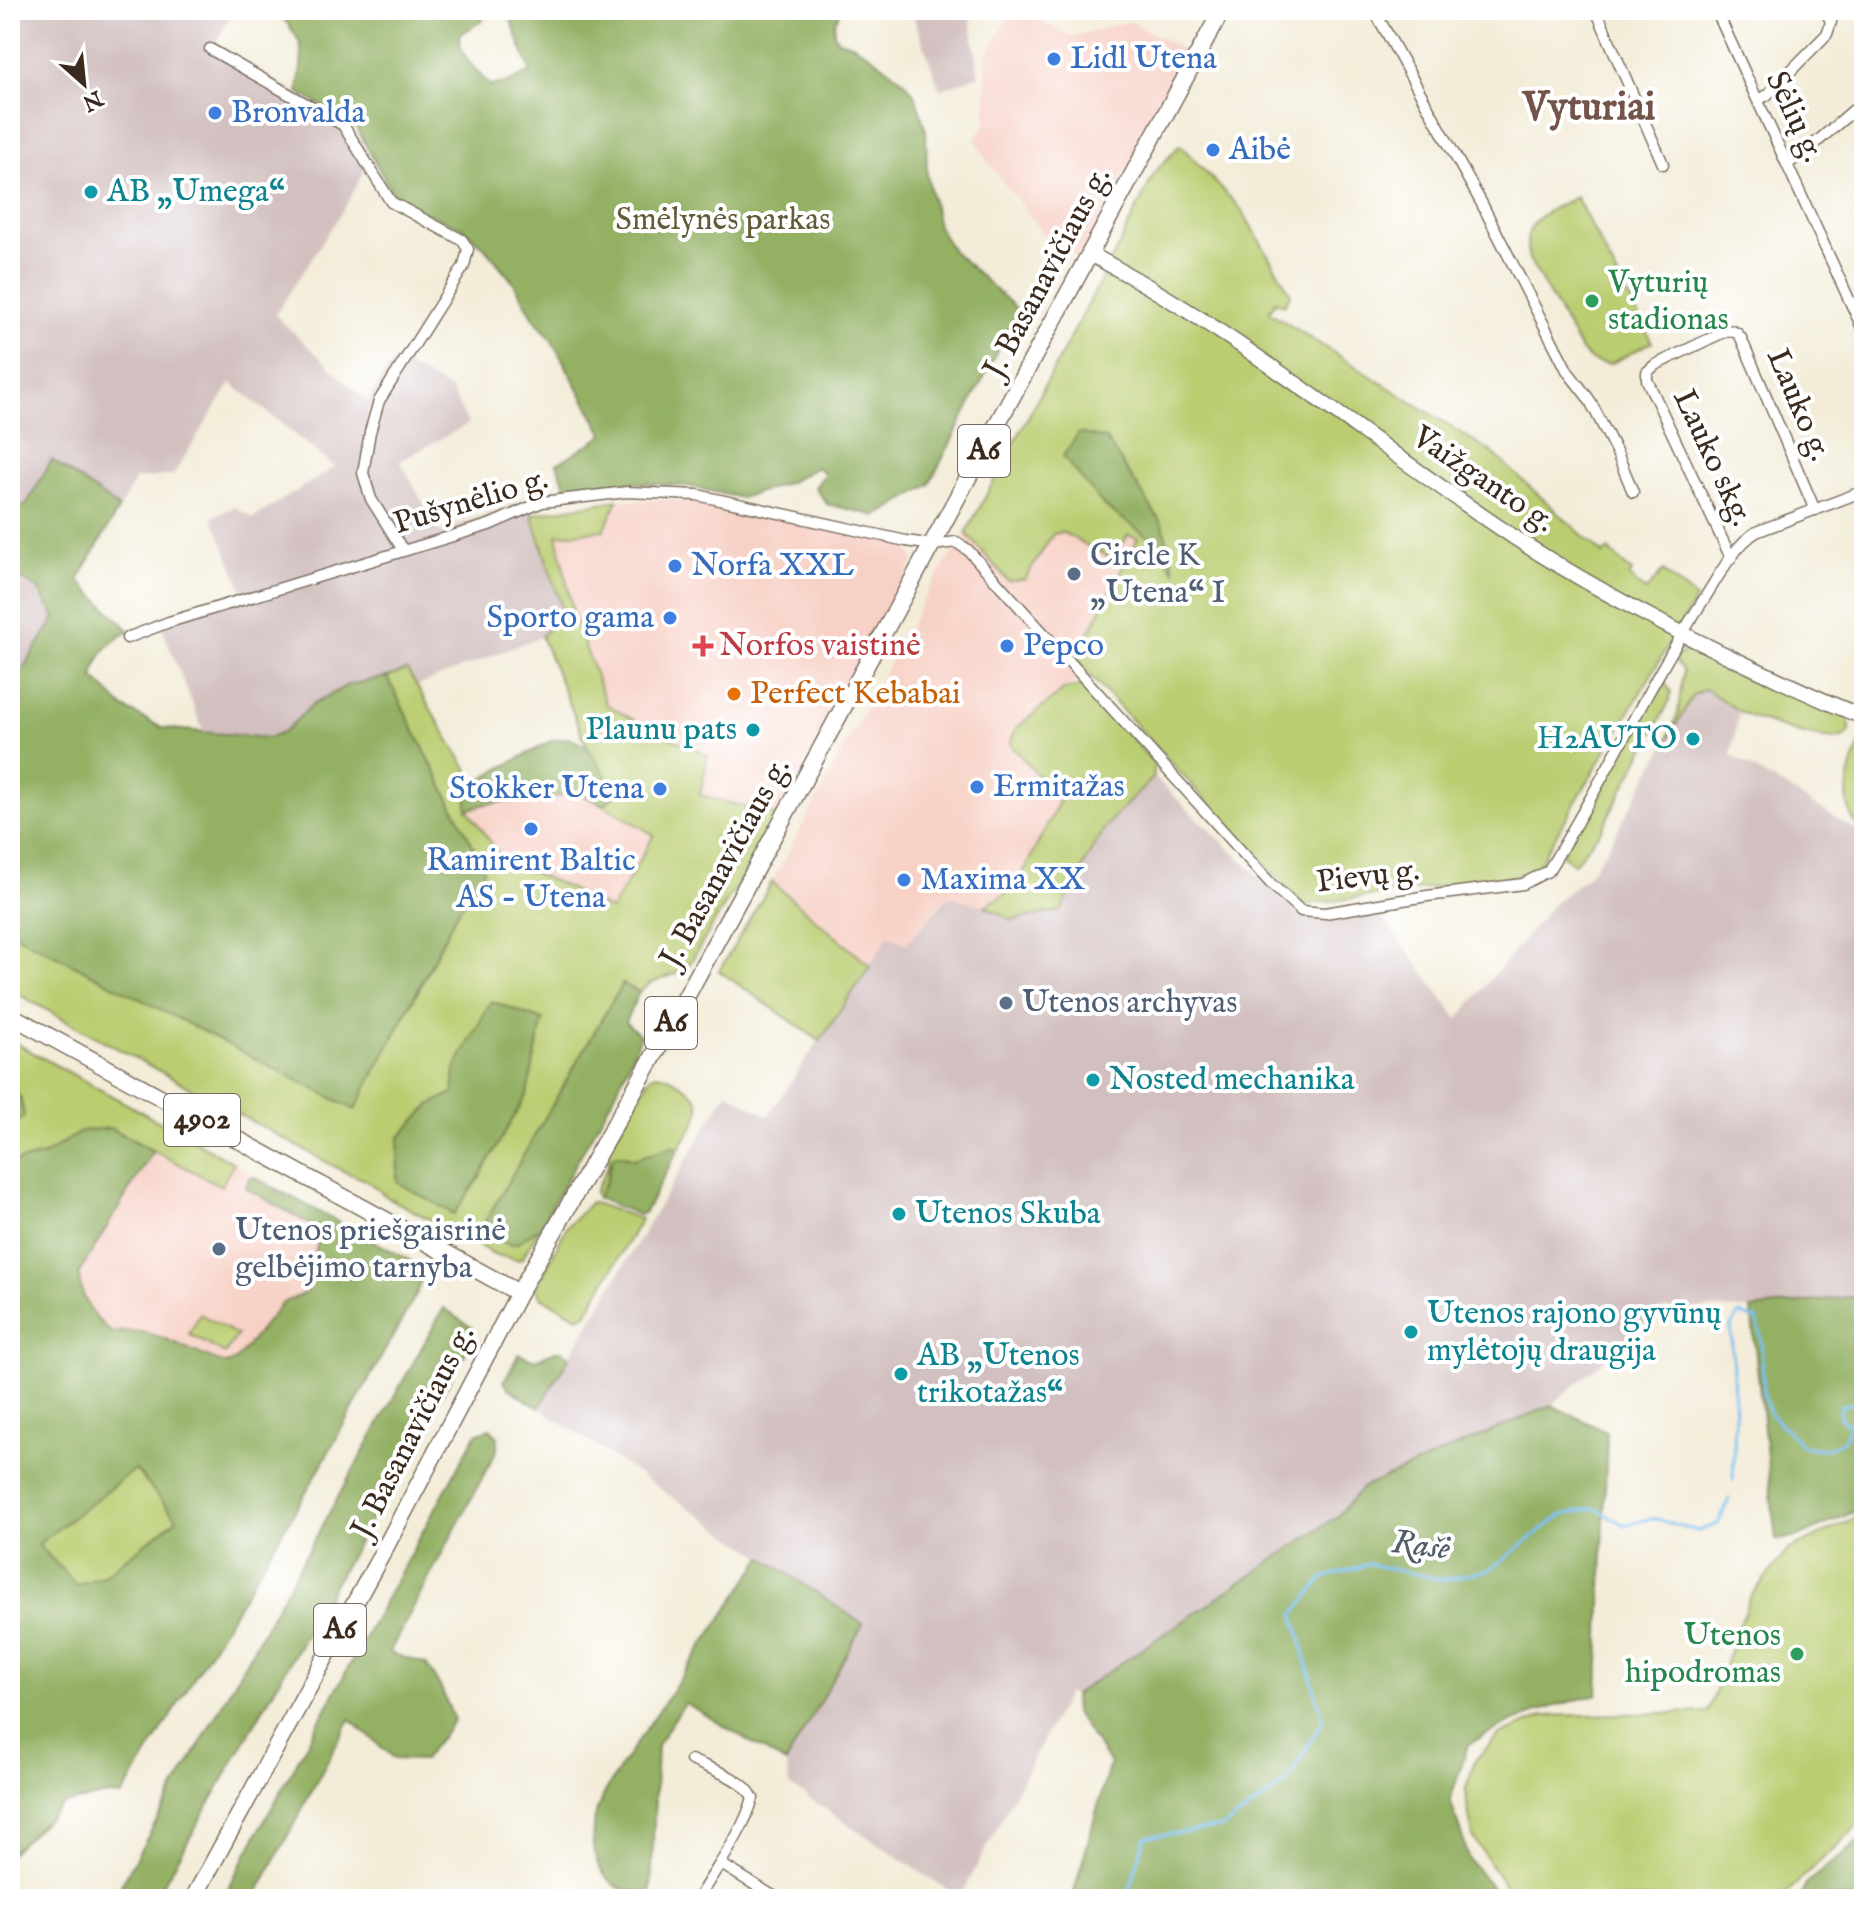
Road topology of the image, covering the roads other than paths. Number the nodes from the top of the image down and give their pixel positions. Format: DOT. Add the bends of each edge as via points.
graph roads {
  1 [pos="1222,10"];
  2 [pos="1374,10"];
  3 [pos="1596,10"];
  4 [pos="1716,10"];
  5 [pos="1826,10"];
  6 [pos="210,49"];
  7 [pos="1758,100"];
  8 [pos="1864,101"];
  9 [pos="1663,164"];
  10 [pos="1787,164"];
  11 [pos="1090,254"];
  12 [pos="1864,332"];
  13 [pos="1647,380"];
  14 [pos="1864,491"];
  15 [pos="1633,492"];
  16 [pos="1815,510"];
  17 [pos="933,545"];
  18 [pos="403,550"];
  19 [pos="1731,558"];
  20 [pos="1682,633"];
  21 [pos="127,638"];
  22 [pos="1864,717"];
  23 [pos="10,1015"];
  24 [pos="519,1293"];
  25 [pos="691,1760"];
  26 [pos="721,1864"];
  27 [pos="193,1899"];
  28 [pos="698,1899"];
  29 [pos="778,1899"];
  1 -- 11 [label="main road, J. Basanavičiaus g. / A6"];
  2 -- 15 [label="street" via="1568,372 1596,412"];
  3 -- 9 [label="street"];
  4 -- 7 [label="street, Sėlių g."];
  5 -- 7 [label="street" via="1831,22 1827,34"];
  6 -- 18 [label="street" via="343,125 391,202 462,240 468,249 464,266 379,401 370,432 363,473 376,509"];
  7 -- 10 [label="street, Sėlių g."];
  8 -- 10 [label="street"];
  10 -- 12 [label="street, Sėlių g."];
  11 -- 17 [label="main road, J. Basanavičiaus g. / A6"];
  11 -- 20 [label="main road, Vaižganto g." via="1217,331 1528,545"];
  13 -- 16 [label="street, Lauko g." via="1655,365 1728,330 1737,333"];
  13 -- 19 [label="street, Lauko skg."];
  14 -- 16 [label="street"];
  16 -- 19 [label="street" via="1756,532"];
  17 -- 18 [label="street, Pušynėlio g." via="697,495 627,492 542,502 489,525"];
  17 -- 20 [label="street, Pievų g." via="956,542 968,550 1301,911 1325,913 1523,884 1548,871"];
  17 -- 24 [label="main road, J. Basanavičiaus g. / A6"];
  18 -- 21 [label="street, Pušynėlio g."];
  19 -- 20 [label="street"];
  20 -- 22 [label="main road, Vaižganto g."];
  23 -- 24 [label="main road, 4902"];
  24 -- 27 [label="main road, J. Basanavičiaus g. / A6"];
  25 -- 26 [label="street" via="742,1785 753,1798"];
  26 -- 28 [label="street"];
  26 -- 29 [label="street"];
}
